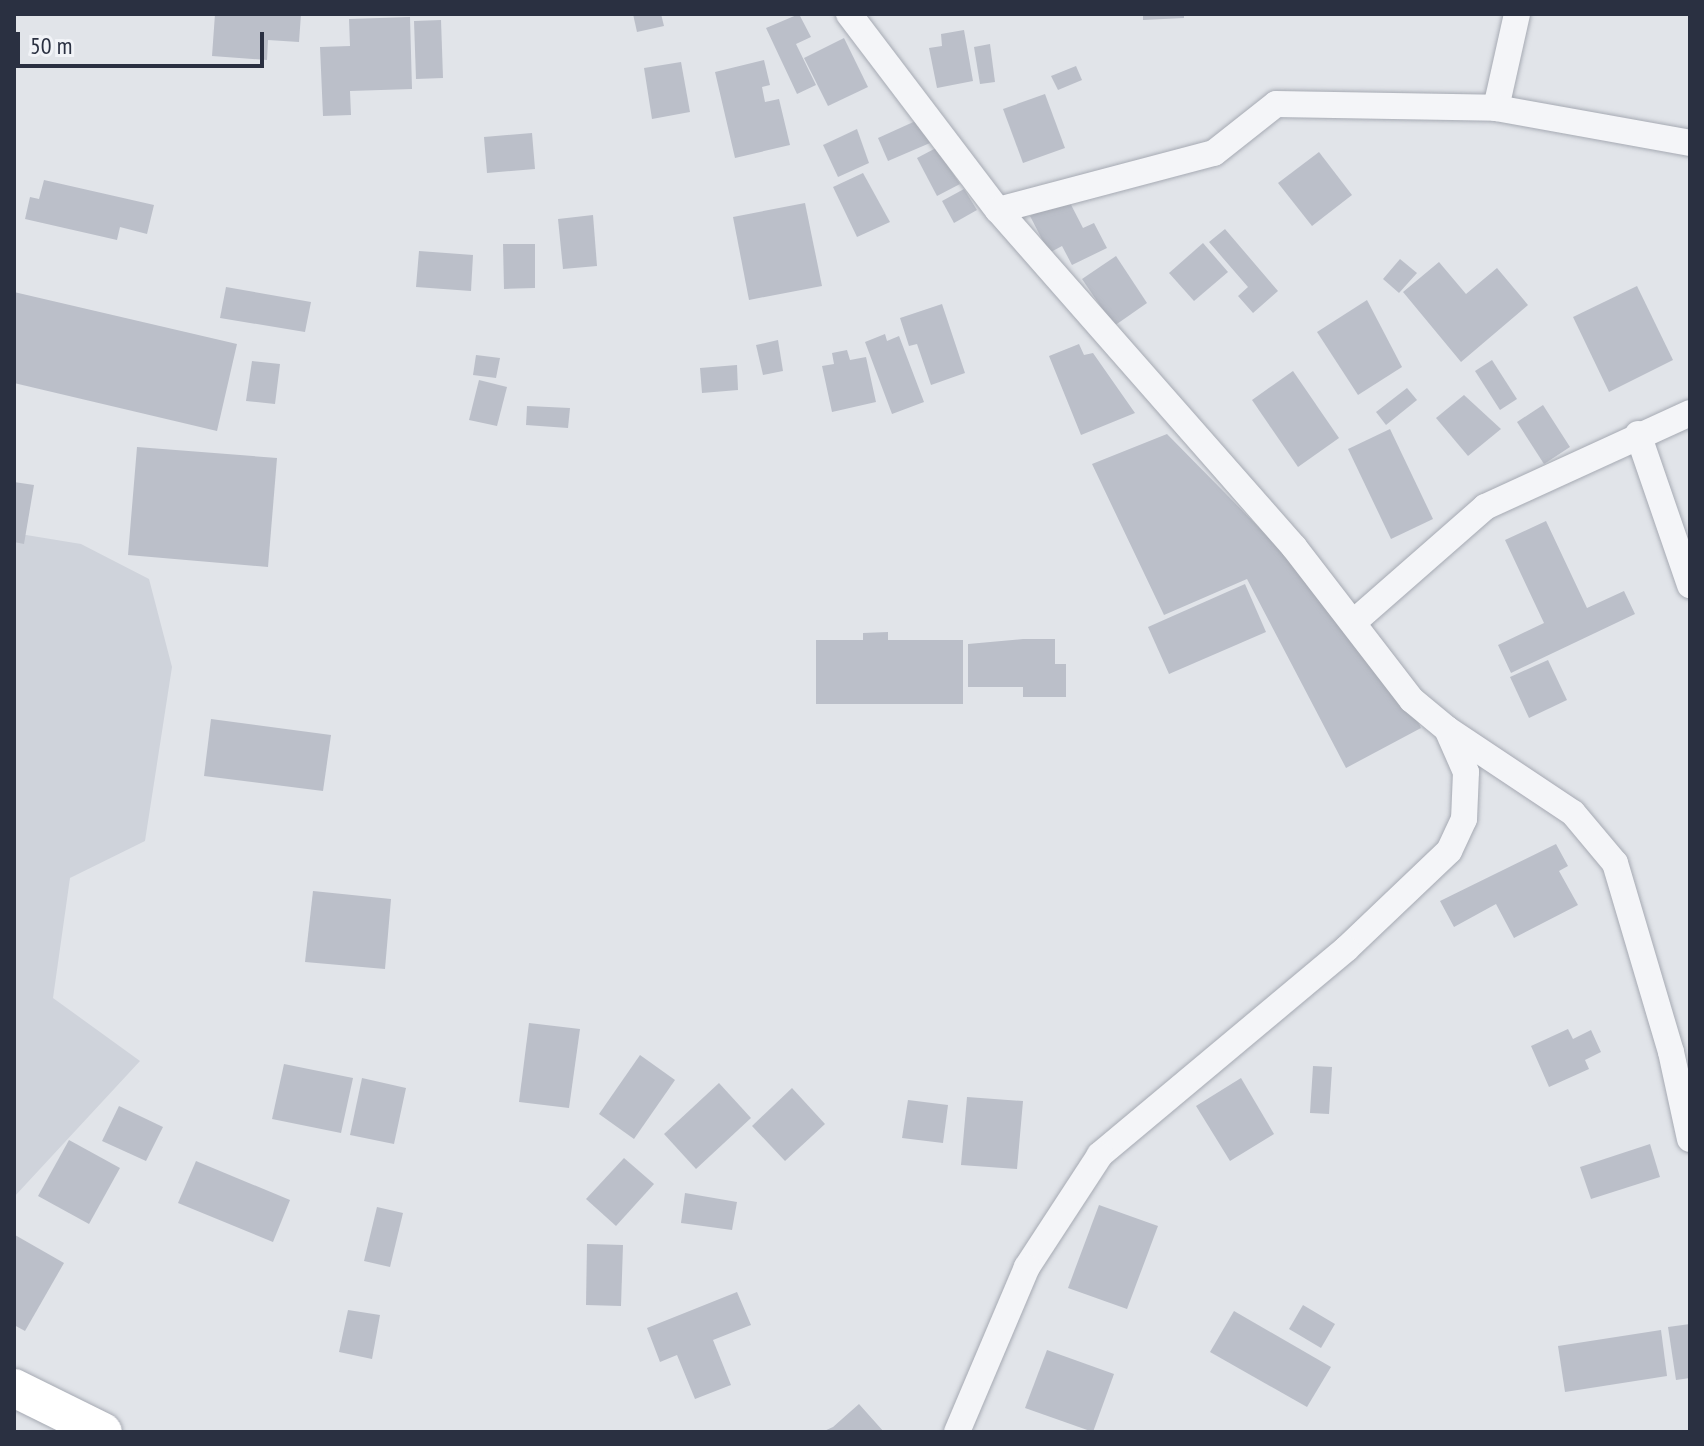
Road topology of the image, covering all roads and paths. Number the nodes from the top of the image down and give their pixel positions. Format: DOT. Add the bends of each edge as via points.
graph roads {
  1 [pos="849,14"];
  2 [pos="1517,14"];
  3 [pos="1496,108"];
  4 [pos="1690,143"];
  5 [pos="998,210"];
  6 [pos="1690,413"];
  7 [pos="1638,434"];
  8 [pos="1690,585"];
  9 [pos="1355,621"];
  10 [pos="1447,729"];
  11 [pos="1690,1139"];
  12 [pos="14,1388"];
  13 [pos="103,1432"];
  14 [pos="957,1432"];
  1 -- 5 [label="street"];
  2 -- 3 [label="street"];
  3 -- 4 [label="street"];
  3 -- 5 [label="street" via="1276,104 1214,153"];
  5 -- 9 [label="street"];
  6 -- 7 [label="street"];
  7 -- 8 [label="street"];
  7 -- 9 [label="street" via="1485,507"];
  9 -- 10 [label="street" via="1412,700"];
  10 -- 11 [label="street" via="1573,813 1615,863 1667,1038"];
  10 -- 14 [label="street" via="1466,772 1464,819 1449,851 1346,949 1100,1155 1027,1267"];
  12 -- 13 [label="street"];
}
